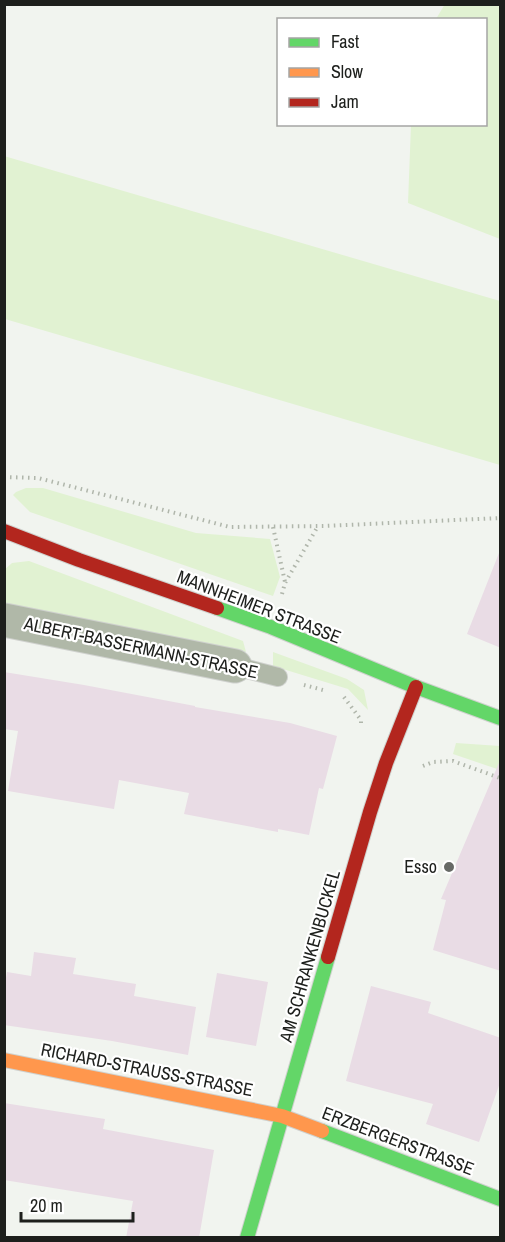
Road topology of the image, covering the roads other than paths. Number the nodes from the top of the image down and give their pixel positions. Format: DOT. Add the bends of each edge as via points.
graph roads {
  1 [pos="4,531"];
  2 [pos="4,620"];
  3 [pos="235,666"];
  4 [pos="278,677"];
  5 [pos="416,687"];
  6 [pos="501,718"];
  7 [pos="4,1060"];
  8 [pos="282,1116"];
  9 [pos="501,1199"];
  10 [pos="247,1238"];
  1 -- 5 [label="street, MANNHEIMER STRASSE" via="271,627"];
  2 -- 3 [label="street, ALBERT-BASSERMANN-STRASSE"];
  3 -- 4 [label="lane, ALBERT-BASSERMANN-STRASSE"];
  5 -- 6 [label="street, MANNHEIMER STRASSE"];
  5 -- 8 [label="street, AM SCHRANKENBUCKEL" via="370,812"];
  7 -- 8 [label="street, RICHARD-STRAUSS-STRASSE"];
  8 -- 9 [label="street, ERZBERGERSTRASSE"];
  8 -- 10 [label="street, AM SCHRANKENBUCKEL"];
}
